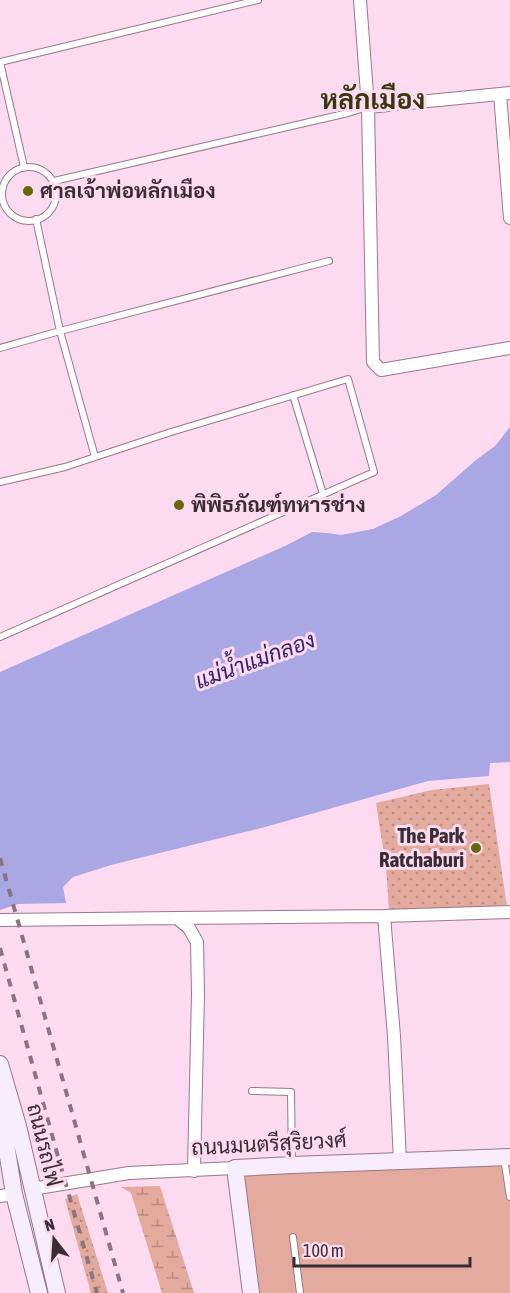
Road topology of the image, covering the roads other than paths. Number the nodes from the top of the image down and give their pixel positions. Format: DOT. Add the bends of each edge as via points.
graph roads {
  1 [pos="258,0"];
  2 [pos="360,0"];
  3 [pos="0,62"];
  4 [pos="505,94"];
  5 [pos="368,107"];
  6 [pos="24,167"];
  7 [pos="54,182"];
  8 [pos="1,193"];
  9 [pos="510,218"];
  10 [pos="36,219"];
  11 [pos="329,261"];
  12 [pos="60,331"];
  13 [pos="0,348"];
  14 [pos="510,348"];
  15 [pos="293,395"];
  16 [pos="95,458"];
  17 [pos="0,482"];
  18 [pos="323,494"];
  19 [pos="0,637"];
  20 [pos="510,912"];
  21 [pos="384,916"];
  22 [pos="177,918"];
  23 [pos="0,920"];
  24 [pos="2,1072"];
  25 [pos="252,1091"];
  26 [pos="2,1131"];
  27 [pos="507,1157"];
  28 [pos="400,1161"];
  29 [pos="292,1165"];
  30 [pos="235,1168"];
  31 [pos="194,1171"];
  32 [pos="32,1189"];
  33 [pos="7,1195"];
  34 [pos="510,1197"];
  35 [pos="293,1237"];
  36 [pos="39,1293"];
  37 [pos="57,1293"];
  38 [pos="251,1293"];
  39 [pos="300,1293"];
  1 -- 3 [label="lane"];
  2 -- 5 [label="street"];
  3 -- 6 [label="lane"];
  4 -- 5 [label="street"];
  4 -- 9 [label="street"];
  5 -- 7 [label="lane"];
  5 -- 14 [label="street" via="373,362 381,370"];
  6 -- 7 [label="lane" via="43,170"];
  6 -- 8 [label="lane" via="9,176"];
  7 -- 10 [label="lane" via="56,200 52,209"];
  8 -- 10 [label="lane" via="14,217"];
  10 -- 12 [label="lane"];
  11 -- 12 [label="lane"];
  12 -- 13 [label="lane"];
  12 -- 16 [label="lane"];
  15 -- 16 [label="lane"];
  15 -- 18 [label="lane"];
  15 -- 18 [label="lane" via="348,379 374,472"];
  16 -- 17 [label="lane"];
  18 -- 19 [label="lane"];
  20 -- 21 [label="street"];
  21 -- 22 [label="street"];
  21 -- 28 [label="street"];
  22 -- 23 [label="street"];
  22 -- 31 [label="street" via="197,942"];
  24 -- 26 [label="main road, ถนนรถไฟ"];
  24 -- 32 [label="main road, ถนนรถไฟ"];
  25 -- 29 [label="lane" via="291,1092"];
  26 -- 33 [label="main road, ถนนรถไฟ"];
  27 -- 28 [label="main road, ถนนมนตรีสุริยวงศ์"];
  27 -- 34 [label="lane"];
  28 -- 29 [label="main road, ถนนมนตรีสุริยวงศ์"];
  29 -- 30 [label="main road, ถนนมนตรีสุริยวงศ์"];
  30 -- 31 [label="street, ถนนมนตรีสุริยวงศ์"];
  30 -- 38 [label="main road"];
  31 -- 32 [label="street, ถนนมนตรีสุริยวงศ์" via="138,1173"];
  32 -- 37 [label="main road, ถนนรถไฟ"];
  33 -- 36 [label="main road, ถนนรถไฟ"];
  35 -- 39 [label="lane"];
}
